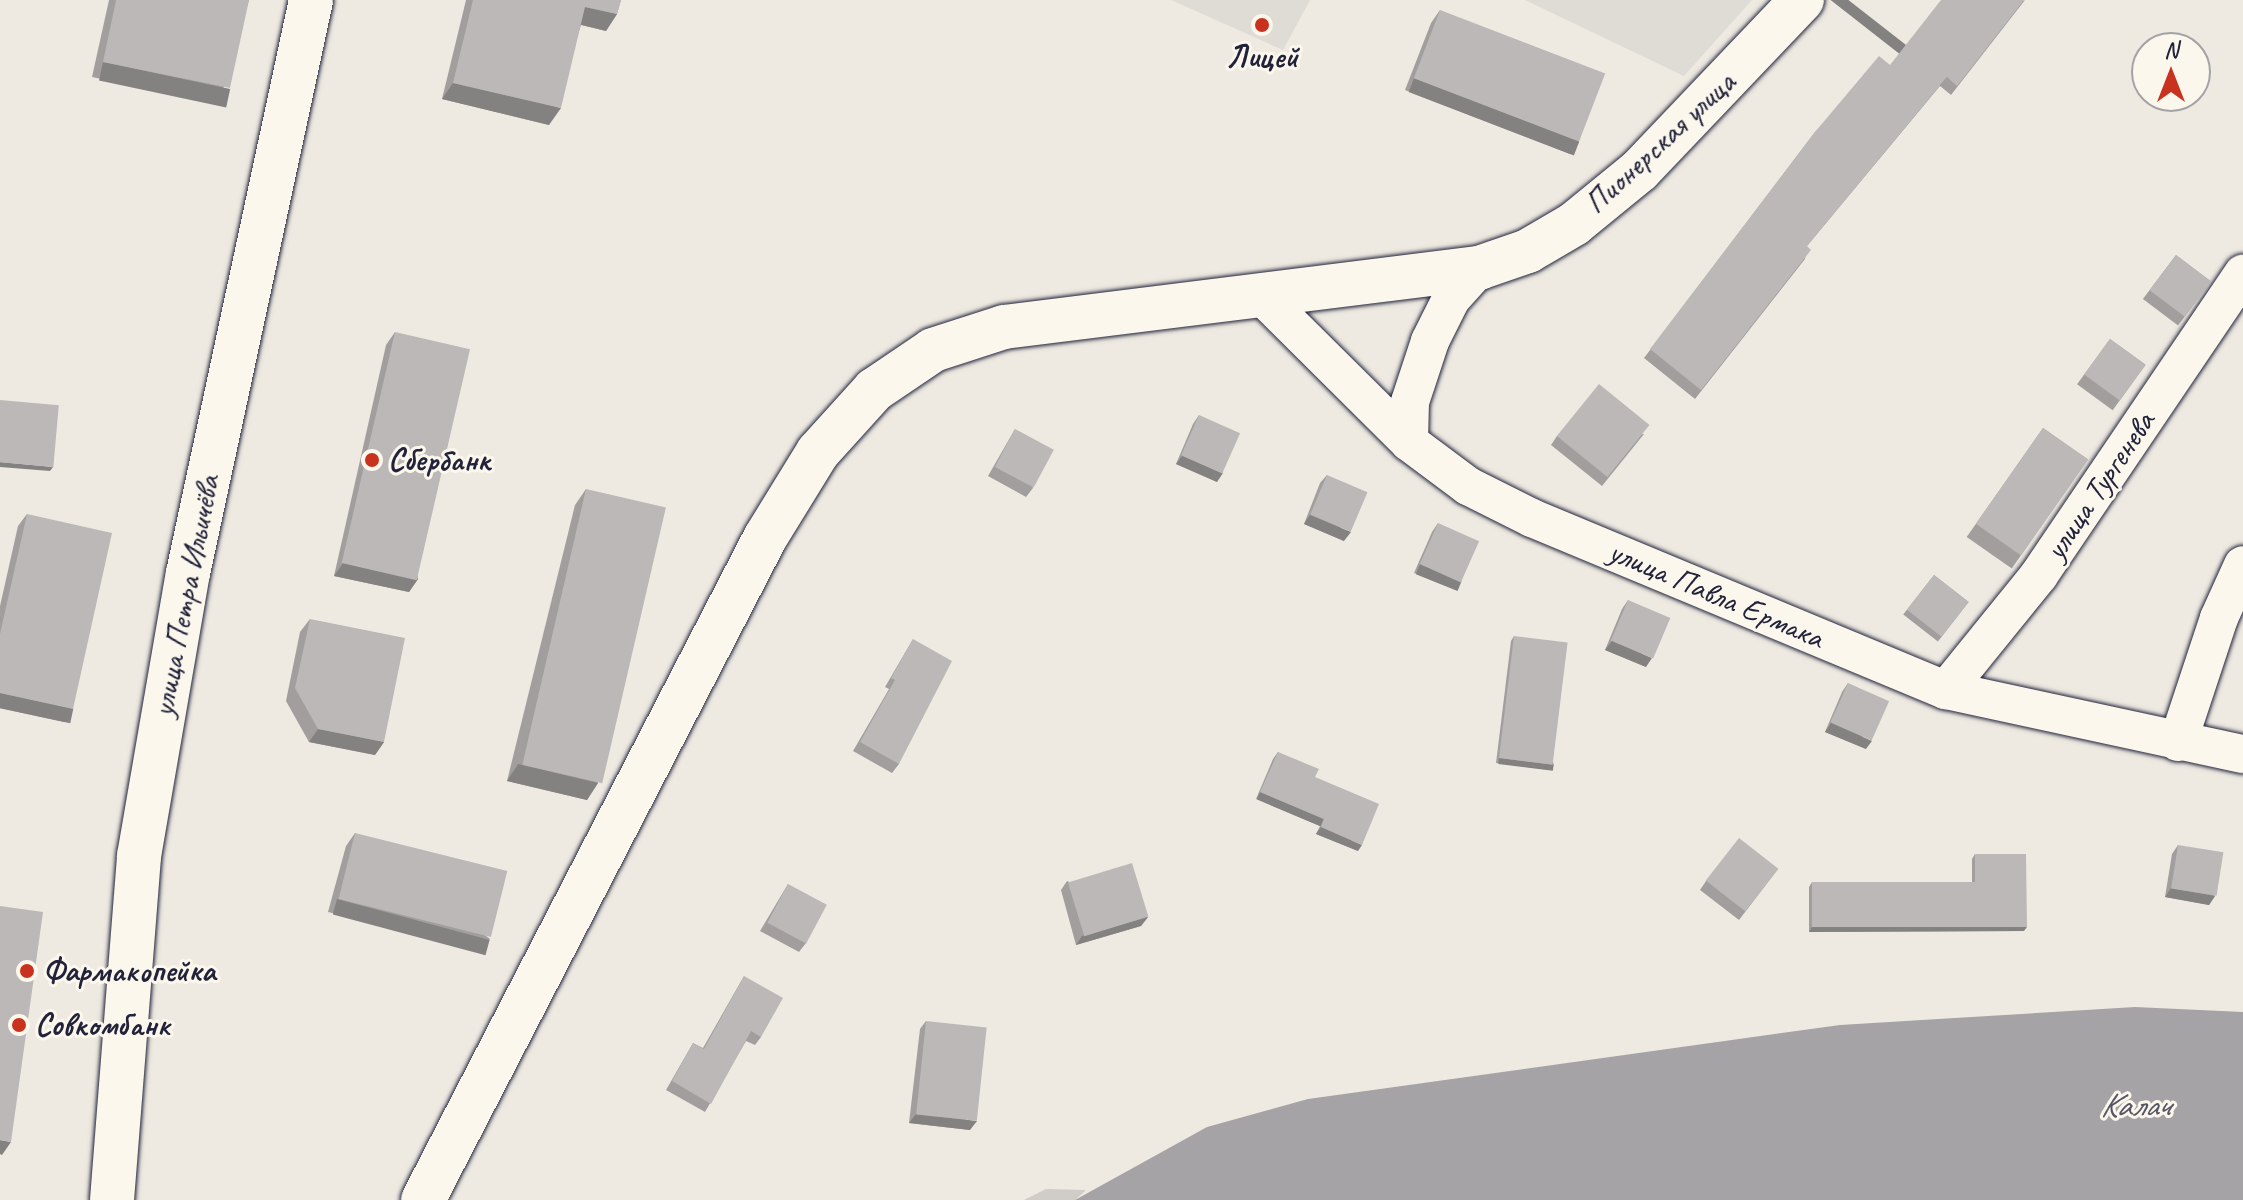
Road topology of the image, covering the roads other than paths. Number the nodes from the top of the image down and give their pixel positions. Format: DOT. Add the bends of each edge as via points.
graph roads {
  1 [pos="311,0"];
  2 [pos="1802,0"];
  3 [pos="1479,268"];
  4 [pos="2243,274"];
  5 [pos="1262,296"];
  6 [pos="1409,442"];
  7 [pos="2243,565"];
  8 [pos="1946,690"];
  9 [pos="2178,742"];
  10 [pos="2243,754"];
  11 [pos="112,1200"];
  12 [pos="423,1200"];
  1 -- 11 [label="street, улица Петра Ильичёва" via="188,573 142,841"];
  2 -- 3 [label="street, Пионерская улица" via="1640,170 1574,224 1528,251"];
  3 -- 5 [label="street, Пионерская улица"];
  3 -- 6 [label="street" via="1451,299 1430,341 1410,402"];
  4 -- 8 [label="street, улица Тургенева" via="2039,575"];
  5 -- 6 [label="street, улица Павла Ермака"];
  5 -- 12 [label="street, Пионерская улица" via="1004,327 933,350 874,390 818,452 765,538"];
  6 -- 8 [label="street, улица Павла Ермака" via="1468,486 1532,518"];
  7 -- 9 [label="street" via="2219,618"];
  8 -- 9 [label="street, улица Павла Ермака"];
  9 -- 10 [label="street, улица Павла Ермака"];
}
